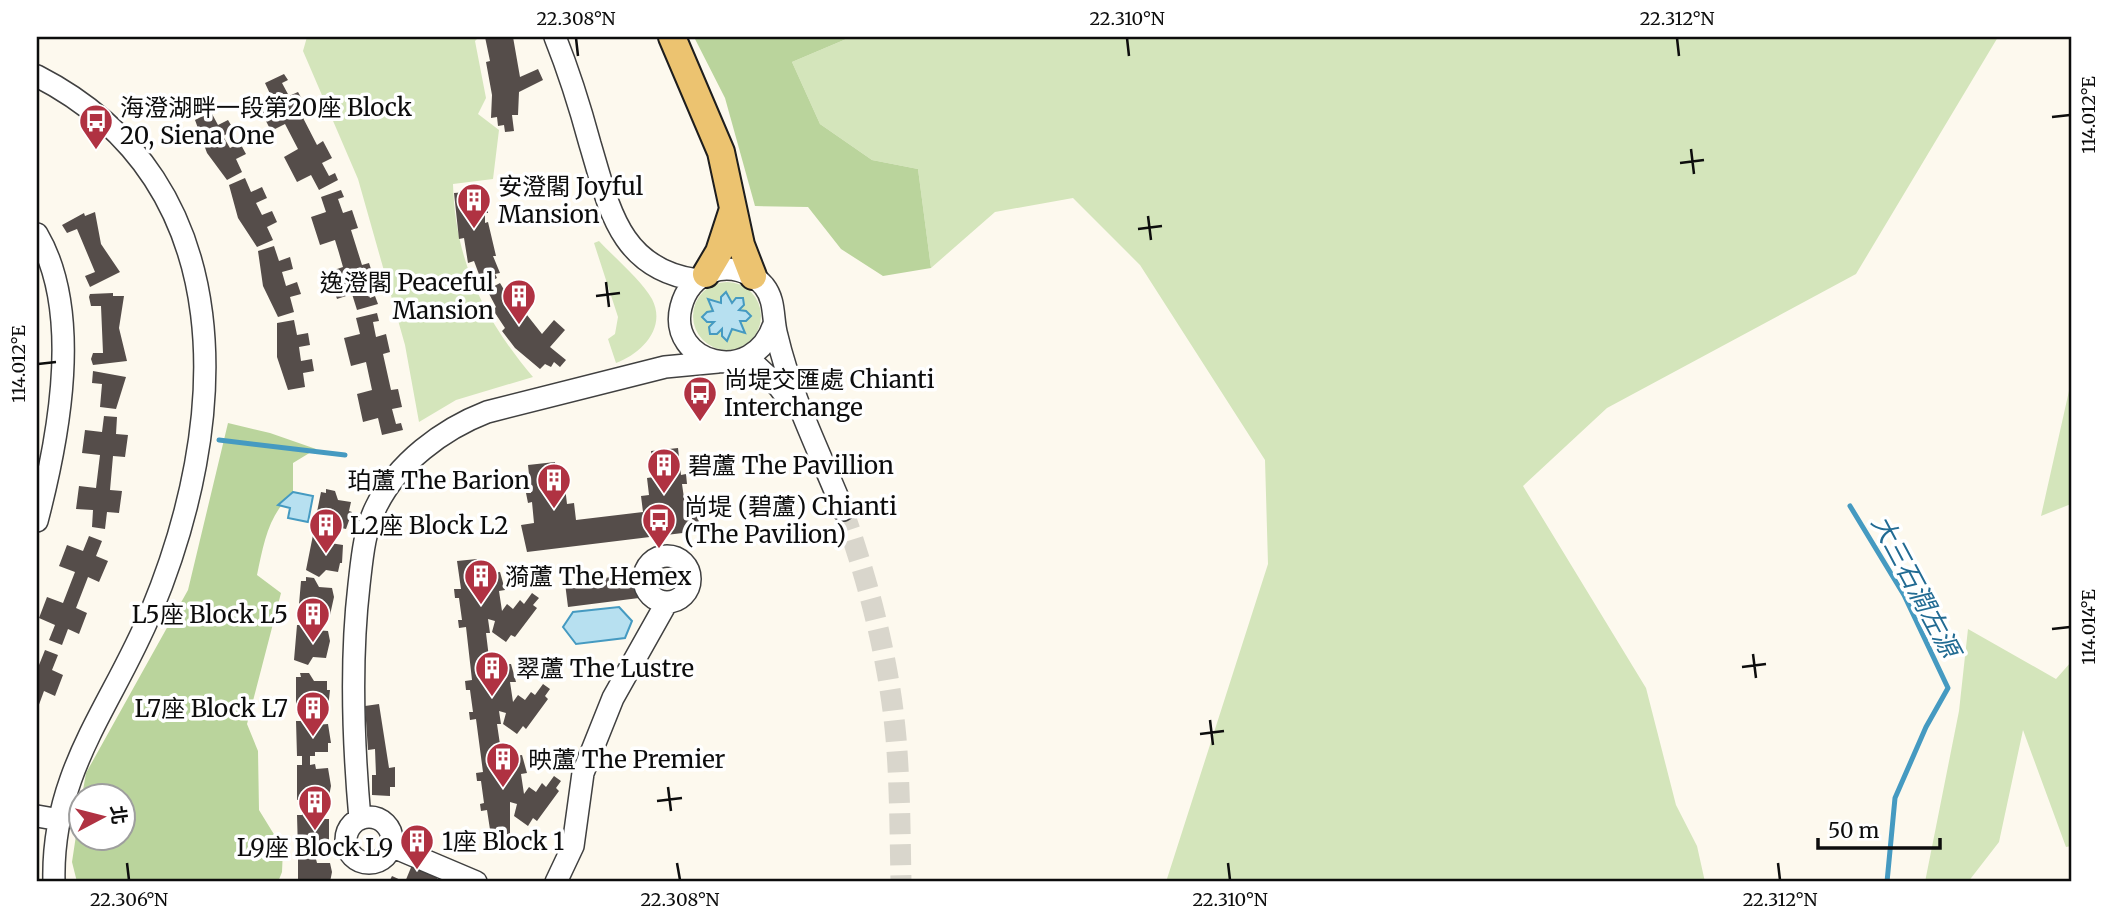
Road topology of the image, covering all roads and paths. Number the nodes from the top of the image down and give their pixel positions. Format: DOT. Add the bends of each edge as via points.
graph roads {
  1 [pos="555,37"];
  2 [pos="672,37"];
  3 [pos="37,76"];
  4 [pos="733,207"];
  5 [pos="37,234"];
  6 [pos="653,266"];
  7 [pos="753,276"];
  8 [pos="702,277"];
  9 [pos="680,317"];
  10 [pos="774,324"];
  11 [pos="748,358"];
  12 [pos="718,362"];
  13 [pos="665,367"];
  14 [pos="816,441"];
  15 [pos="843,510"];
  16 [pos="37,520"];
  17 [pos="667,602"];
  18 [pos="37,816"];
  19 [pos="360,819"];
  20 [pos="61,820"];
  21 [pos="391,846"];
  22 [pos="365,872"];
  23 [pos="54,882"];
  24 [pos="476,882"];
  25 [pos="538,882"];
  26 [pos="550,882"];
  27 [pos="556,882"];
  1 -- 6 [label="street" via="609,208 620,232"];
  2 -- 4 [label="main road" via="721,152"];
  3 -- 20 [label="street" via="64,89 104,123 150,172 170,203 193,264 206,352 202,419 184,519 150,614 82,746"];
  4 -- 7 [label="main road"];
  4 -- 8 [label="main road" via="728,230"];
  5 -- 16 [label="street" via="55,280 62,353 57,427"];
  6 -- 8 [label="street"];
  6 -- 9 [label="street"];
  7 -- 8 [label="street" via="727,269"];
  7 -- 10 [label="street" via="771,297"];
  8 -- 9 [label="street" via="684,298"];
  9 -- 12 [label="street" via="691,346"];
  9 -- 13 [label="street"];
  10 -- 11 [label="street" via="761,349"];
  10 -- 14 [label="street" via="787,373"];
  11 -- 12 [label="street"];
  11 -- 14 [label="street" via="779,387"];
  12 -- 13 [label="street"];
  13 -- 19 [label="street" via="464,421 426,447 389,483 363,547 354,631"];
  14 -- 15 [label="street"];
  17 -- 27 [label="street" via="614,698 583,773 573,846"];
  18 -- 20 [label="street"];
  19 -- 21 [label="street" via="371,817 385,824"];
  19 -- 22 [label="street" via="346,841"];
  20 -- 23 [label="street" via="53,857"];
  21 -- 22 [label="street" via="384,858"];
  21 -- 24 [label="street"];
  25 -- 26 [label="street"];
}
